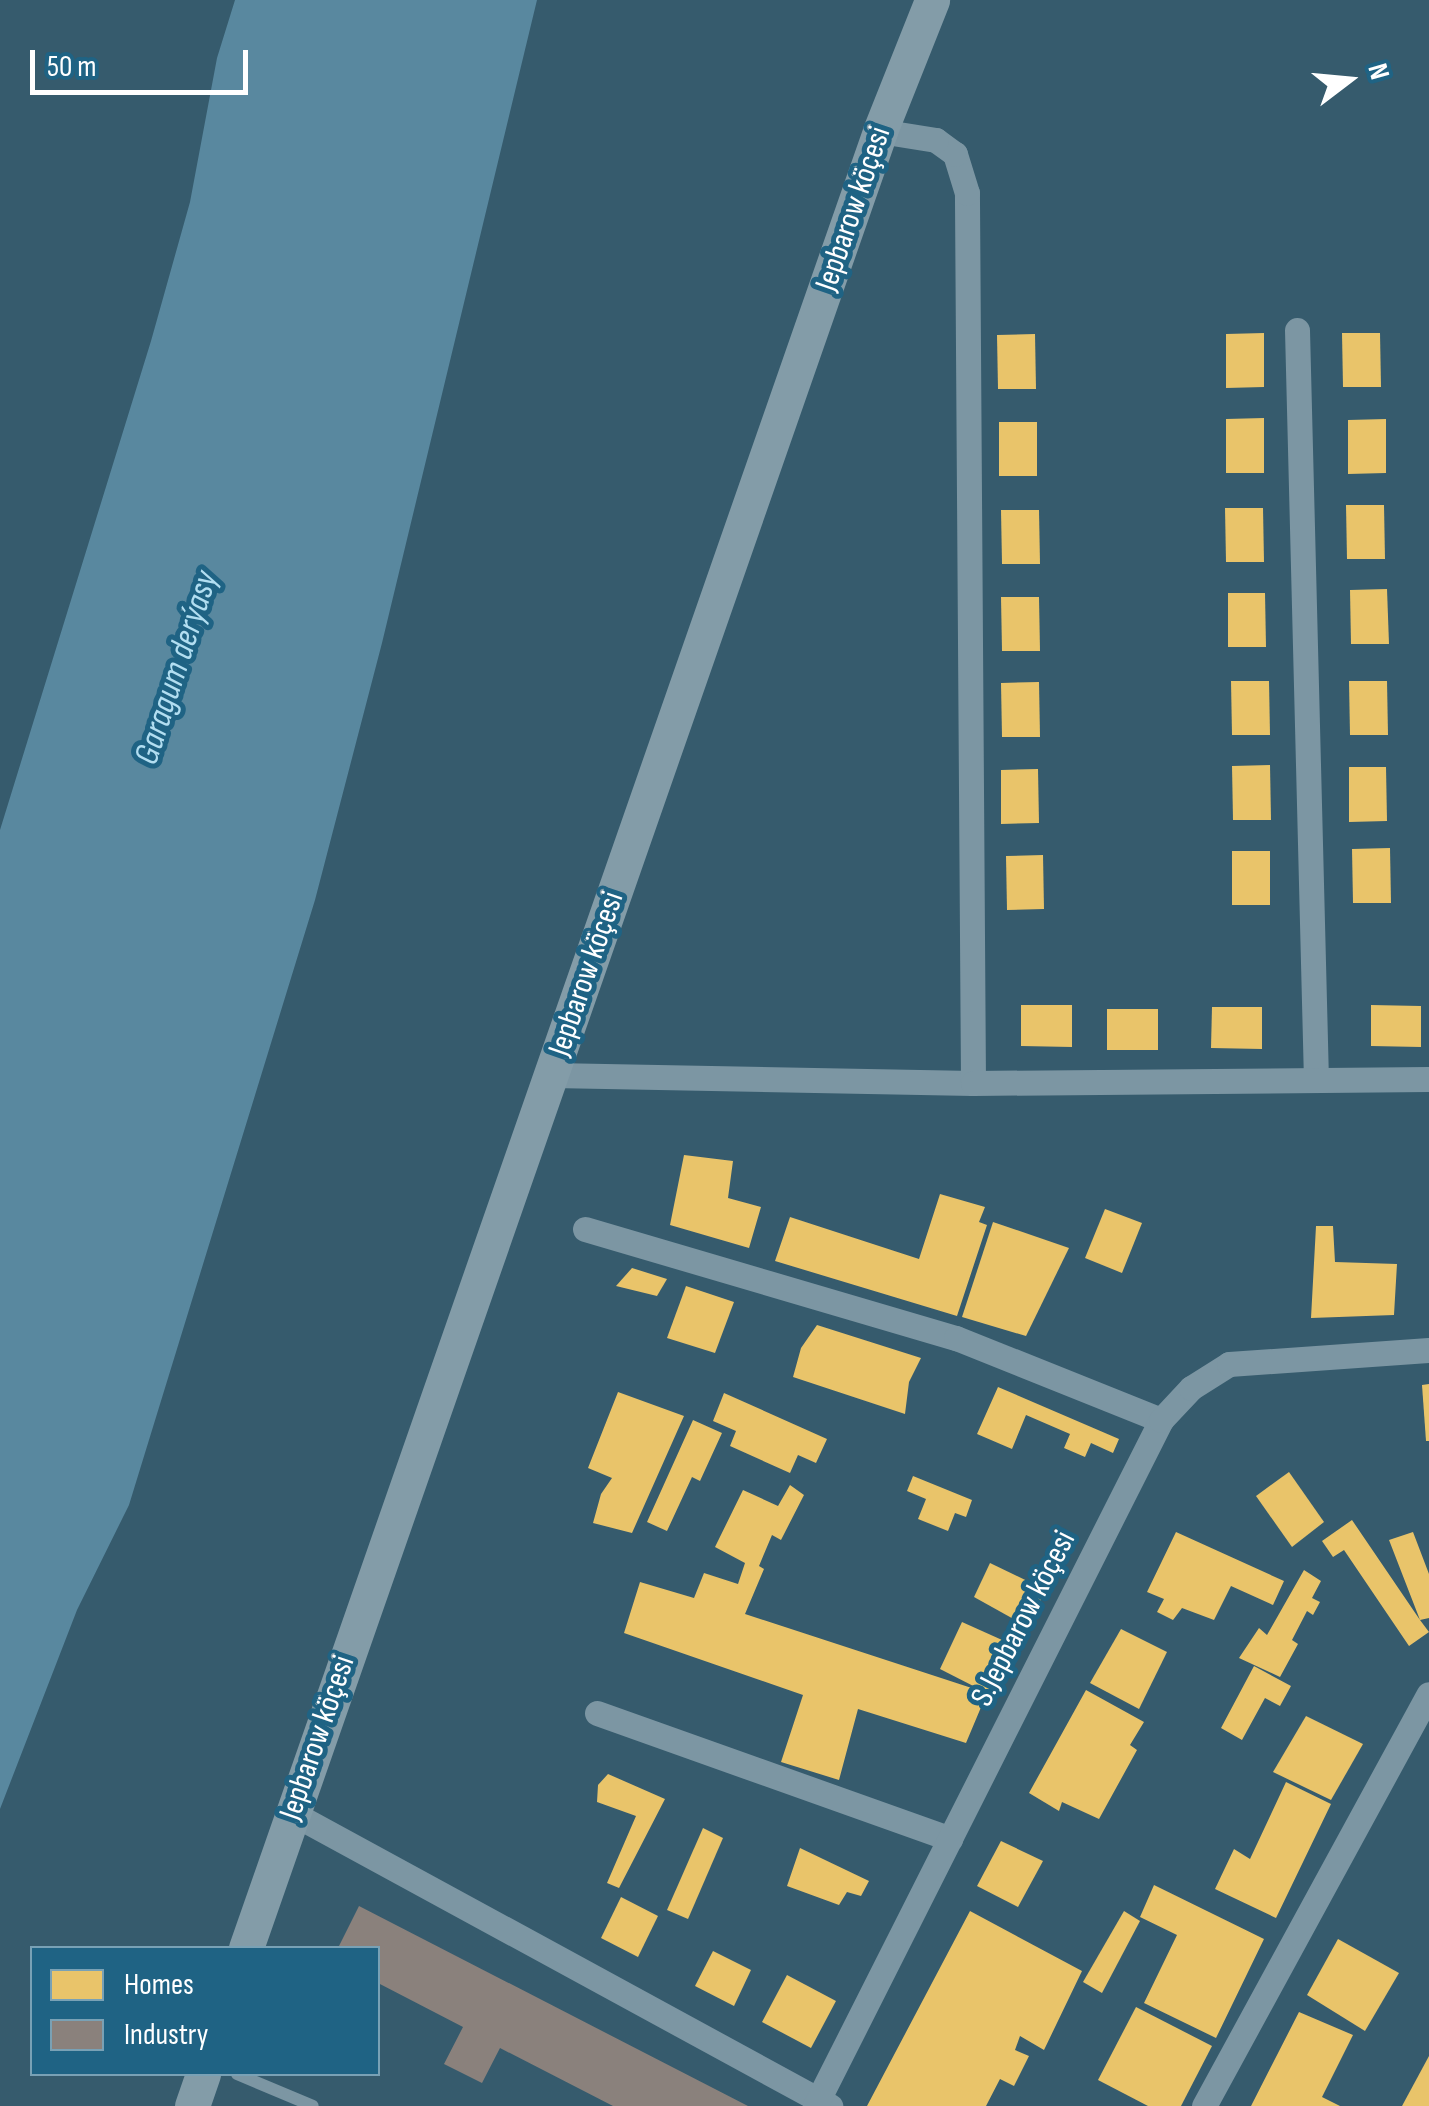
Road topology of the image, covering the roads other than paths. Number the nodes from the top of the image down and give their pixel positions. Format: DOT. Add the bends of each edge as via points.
graph roads {
  1 [pos="932,0"];
  2 [pos="880,131"];
  3 [pos="1297,330"];
  4 [pos="552,1075"];
  5 [pos="1429,1079"];
  6 [pos="1316,1080"];
  7 [pos="973,1083"];
  8 [pos="585,1228"];
  9 [pos="1429,1350"];
  10 [pos="1161,1420"];
  11 [pos="1429,1694"];
  12 [pos="597,1714"];
  13 [pos="292,1814"];
  14 [pos="950,1839"];
  15 [pos="247,1946"];
  16 [pos="202,2076"];
  17 [pos="242,2076"];
  18 [pos="821,2104"];
  19 [pos="192,2106"];
  20 [pos="313,2106"];
  21 [pos="1204,2106"];
  1 -- 2 [label="street, Jepbarow köçesi"];
  2 -- 4 [label="street, Jepbarow köçesi"];
  2 -- 7 [label="street" via="936,140 955,154 966,194"];
  3 -- 6 [label="street"];
  4 -- 7 [label="street"];
  4 -- 13 [label="street, Jepbarow köçesi"];
  5 -- 6 [label="street"];
  6 -- 7 [label="street"];
  8 -- 10 [label="street" via="956,1338"];
  9 -- 10 [label="street, S.Jepbarow köçesi" via="1229,1364 1190,1388"];
  10 -- 14 [label="street, S.Jepbarow köçesi"];
  11 -- 21 [label="street"];
  12 -- 14 [label="street"];
  13 -- 15 [label="street, Jepbarow köçesi"];
  13 -- 18 [label="street"];
  14 -- 18 [label="street, S.Jepbarow köçesi"];
  16 -- 19 [label="street"];
  17 -- 20 [label="lane"];
}
